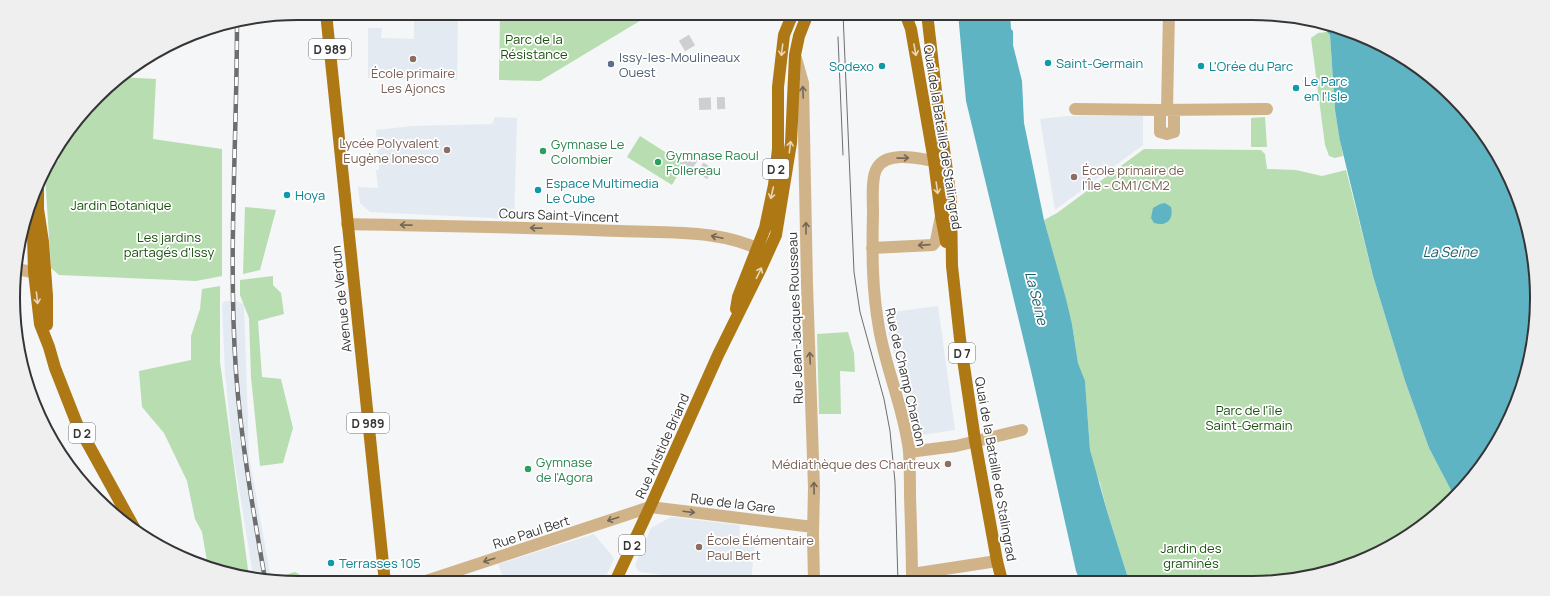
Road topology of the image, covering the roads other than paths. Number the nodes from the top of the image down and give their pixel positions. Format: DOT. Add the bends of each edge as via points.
graph roads {
  1 [pos="327,20"];
  2 [pos="790,20"];
  3 [pos="806,20"];
  4 [pos="908,20"];
  5 [pos="928,20"];
  6 [pos="1169,20"];
  7 [pos="795,55"];
  8 [pos="1075,109"];
  9 [pos="1267,109"];
  10 [pos="1167,110"];
  11 [pos="934,161"];
  12 [pos="38,200"];
  13 [pos="33,213"];
  14 [pos="941,216"];
  15 [pos="347,224"];
  16 [pos="872,248"];
  17 [pos="762,250"];
  18 [pos="952,266"];
  19 [pos="22,271"];
  20 [pos="39,273"];
  21 [pos="1022,430"];
  22 [pos="975,440"];
  23 [pos="909,452"];
  24 [pos="650,507"];
  25 [pos="130,519"];
  26 [pos="814,527"];
  27 [pos="997,561"];
  28 [pos="384,576"];
  29 [pos="441,576"];
  30 [pos="618,576"];
  31 [pos="814,576"];
  32 [pos="912,576"];
  33 [pos="922,576"];
  34 [pos="1001,576"];
  1 -- 15 [label="main road, Avenue de Verdun / D 989"];
  2 -- 17 [label="main road, Rue Aristide Briand / D 2, one-way" via="784,34 778,87 778,149"];
  3 -- 7 [label="main road, Rue Aristide Briand / D 2"];
  4 -- 11 [label="main road, Quai de la Bataille de Stalingrad / D 7, one-way"];
  5 -- 18 [label="main road, Quai de la Bataille de Stalingrad / D 7" via="951,200"];
  6 -- 10 [label="street"];
  17 -- 7 [label="main road, Rue Aristide Briand / D 2, one-way" via="776,235 785,182 791,143"];
  26 -- 7 [label="street, Rue Jean-Jacques Rousseau, one-way" via="803,83"];
  8 -- 10 [label="street"];
  9 -- 10 [label="street"];
  11 -- 14 [label="main road, Quai de la Bataille de Stalingrad / D 7, one-way"];
  16 -- 11 [label="street, Rue de Champ Chardon, one-way" via="876,169 882,162 891,158"];
  12 -- 20 [label="main road, D 2" via="43,242"];
  13 -- 20 [label="main road, D 2"];
  14 -- 16 [label="street, one-way" via="933,245"];
  14 -- 18 [label="main road, Quai de la Bataille de Stalingrad / D 7"];
  17 -- 15 [label="street, Cours Saint-Vincent, one-way" via="749,244 710,235"];
  15 -- 28 [label="main road, Avenue de Verdun / D 989"];
  16 -- 23 [label="street, Rue de Champ Chardon" via="879,329"];
  17 -- 24 [label="main road, Rue Aristide Briand / D 2" via="735,320"];
  18 -- 22 [label="main road, Quai de la Bataille de Stalingrad / D 7"];
  19 -- 20 [label="street"];
  20 -- 25 [label="main road, D 2" via="40,324 55,368 77,424"];
  21 -- 22 [label="street"];
  22 -- 23 [label="street" via="956,446"];
  22 -- 27 [label="main road, Quai de la Bataille de Stalingrad / D 7"];
  23 -- 32 [label="street, Rue de Champ Chardon"];
  24 -- 26 [label="street, Rue de la Gare, one-way"];
  24 -- 29 [label="street, Rue Paul Bert, one-way"];
  24 -- 30 [label="main road, Rue Aristide Briand / D 2"];
  26 -- 31 [label="street, Rue Jean-Jacques Rousseau"];
  27 -- 33 [label="street"];
  27 -- 34 [label="main road, Quai de la Bataille de Stalingrad / D 7"];
}
